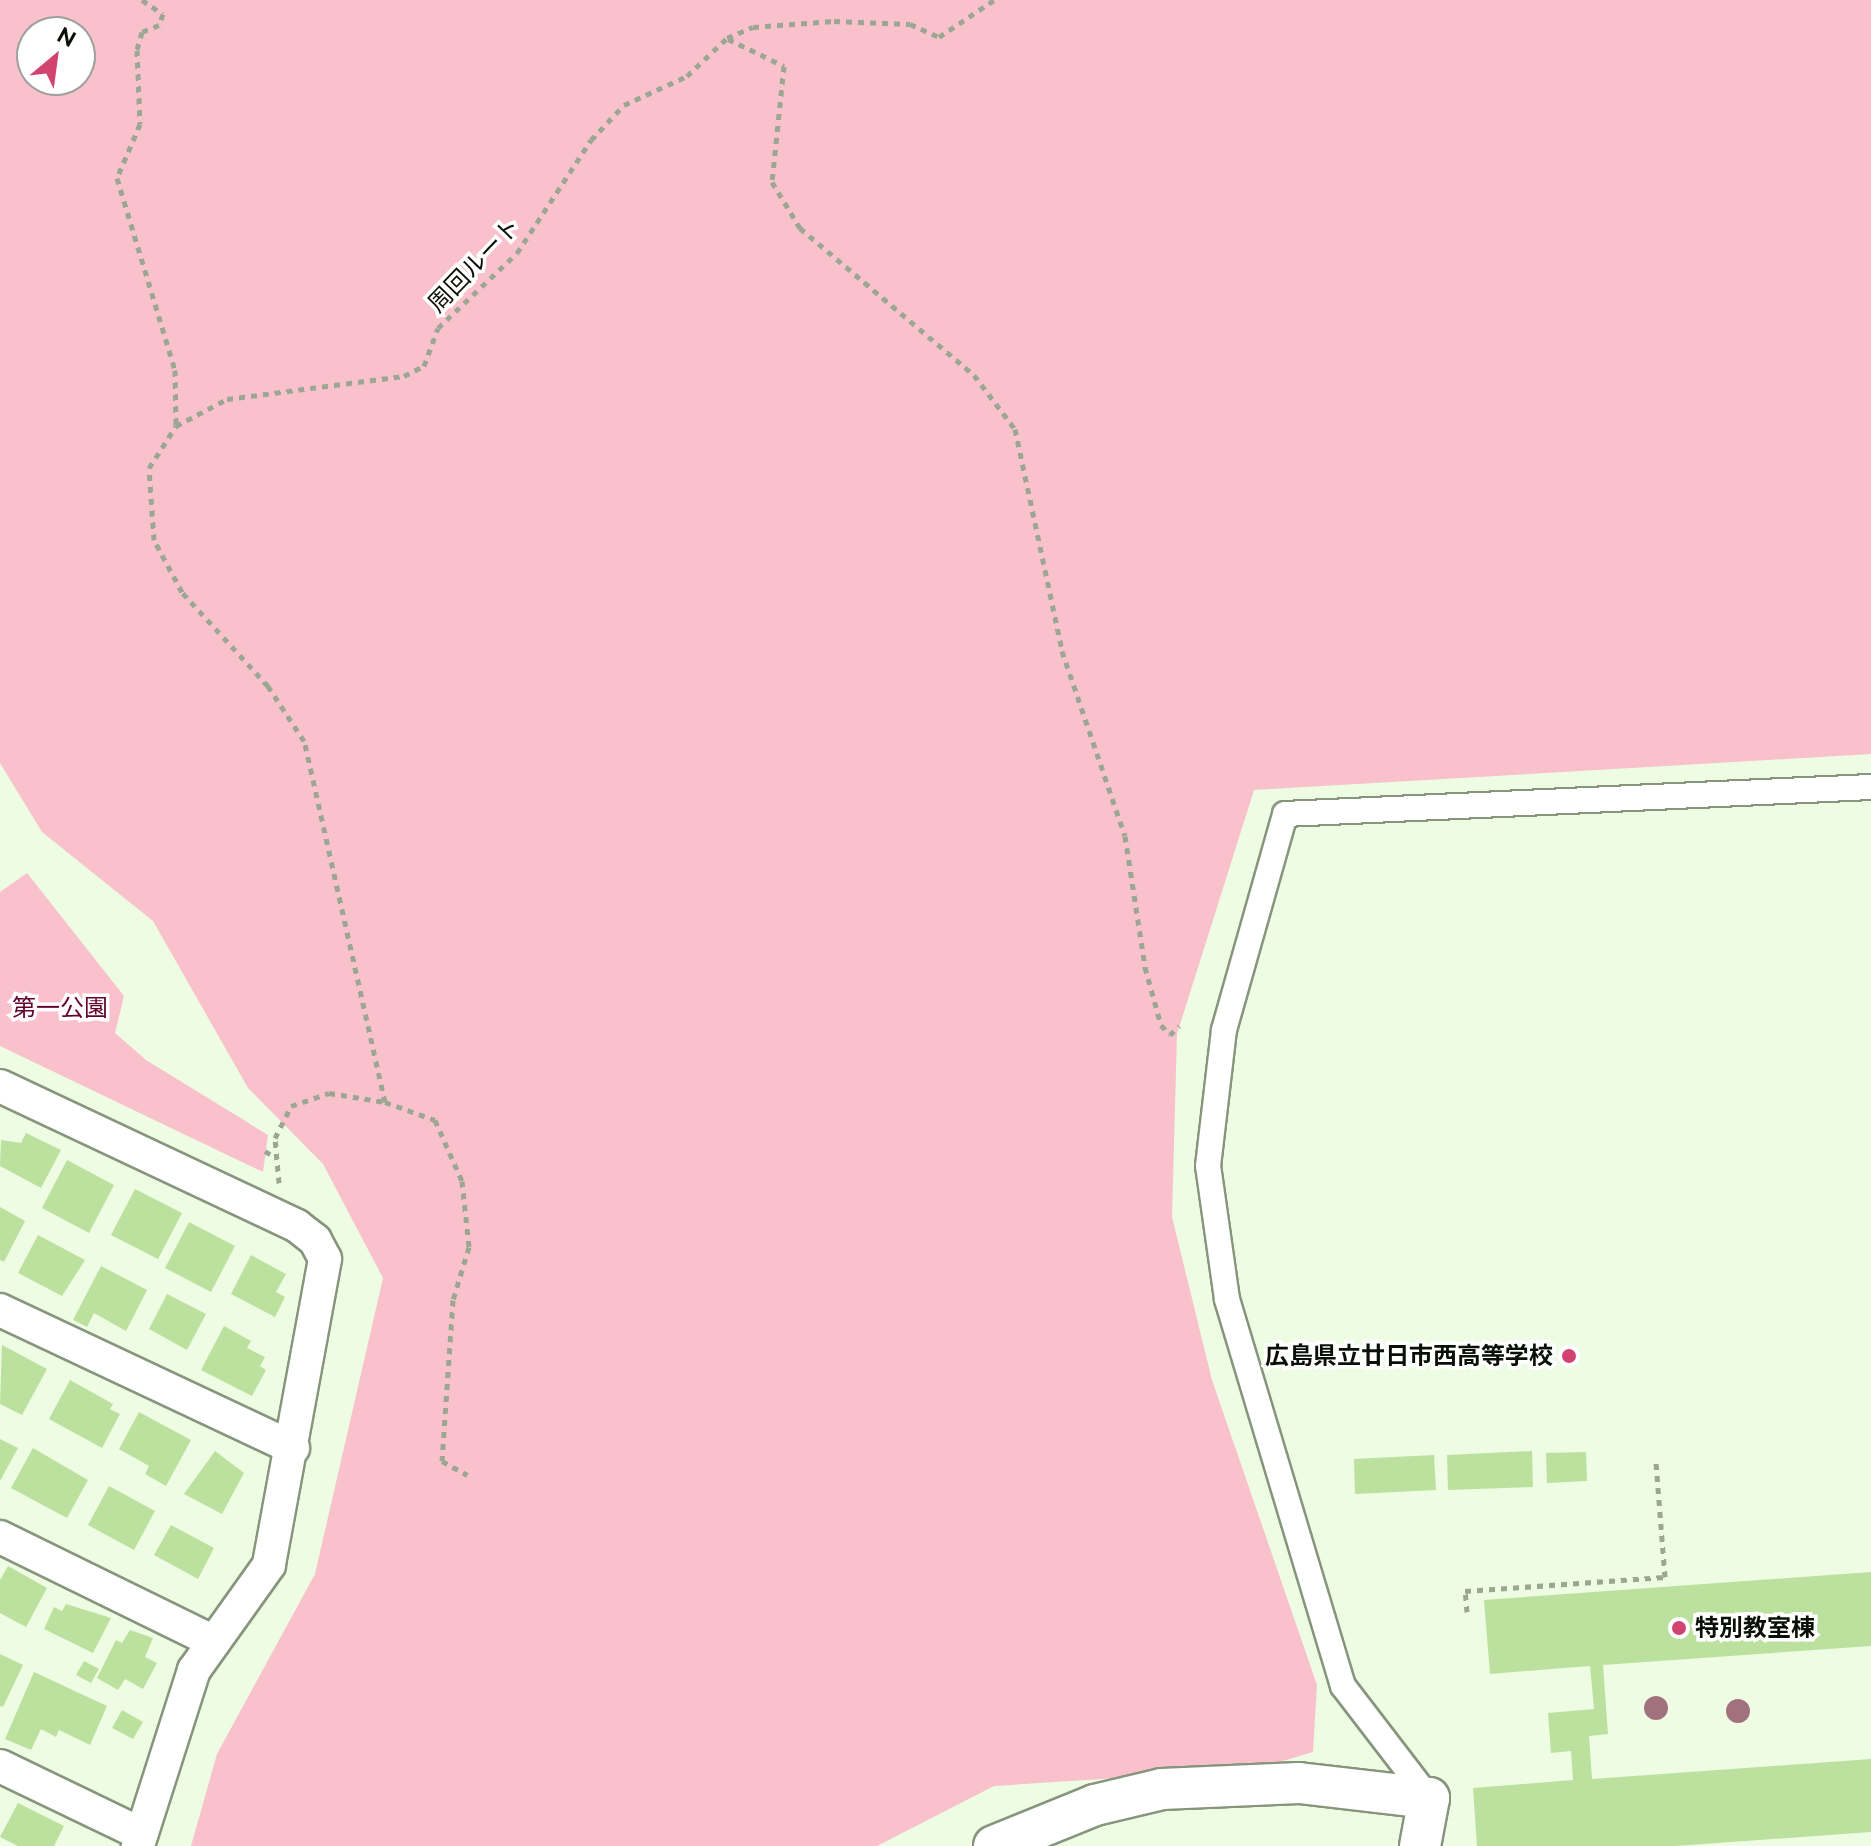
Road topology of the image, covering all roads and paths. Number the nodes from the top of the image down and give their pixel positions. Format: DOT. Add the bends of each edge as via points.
graph roads {
  1 [pos="142,0"];
  2 [pos="994,0"];
  3 [pos="727,38"];
  4 [pos="176,426"];
  5 [pos="1871,787"];
  6 [pos="1179,1026"];
  7 [pos="0,1086"];
  8 [pos="385,1102"];
  9 [pos="265,1151"];
  10 [pos="277,1158"];
  11 [pos="286,1193"];
  12 [pos="0,1310"];
  13 [pos="293,1448"];
  14 [pos="1656,1463"];
  15 [pos="467,1475"];
  16 [pos="0,1537"];
  17 [pos="1467,1612"];
  18 [pos="214,1642"];
  19 [pos="0,1766"];
  20 [pos="1429,1798"];
  21 [pos="140,1840"];
  22 [pos="994,1846"];
  23 [pos="1420,1846"];
  1 -- 4 [label="path" via="163,14 159,25 142,32 137,50 140,124 117,178 175,370"];
  2 -- 3 [label="path, 周回ルート" via="939,37 910,24 857,21 753,27"];
  3 -- 4 [label="path, 周回ルート" via="687,76 624,105 591,140 517,253 438,328 424,366 404,376 227,399"];
  3 -- 6 [label="path" via="784,66 772,182 800,228 974,375 1015,429 1062,651 1125,836 1145,967 1161,1025 1170,1035"];
  4 -- 8 [label="path, 周回ルート" via="149,468 147,506 154,540 182,592 292,717 309,770"];
  5 -- 20 [label="street" via="1285,814 1224,1030 1208,1166 1225,1284 1343,1686"];
  7 -- 13 [label="street" via="315,1240 326,1282"];
  8 -- 10 [label="path" via="329,1093 291,1106 275,1138"];
  8 -- 15 [label="path" via="435,1120 462,1181 469,1247 453,1300 442,1461"];
  9 -- 10 [label="path"];
  10 -- 11 [label="path"];
  12 -- 13 [label="street"];
  13 -- 18 [label="street" via="269,1565"];
  14 -- 17 [label="path" via="1665,1577 1465,1591"];
  16 -- 18 [label="street"];
  18 -- 21 [label="street" via="193,1673"];
  19 -- 21 [label="street"];
  20 -- 22 [label="street" via="1299,1783 1162,1789 1082,1810"];
  20 -- 23 [label="street"];
}
